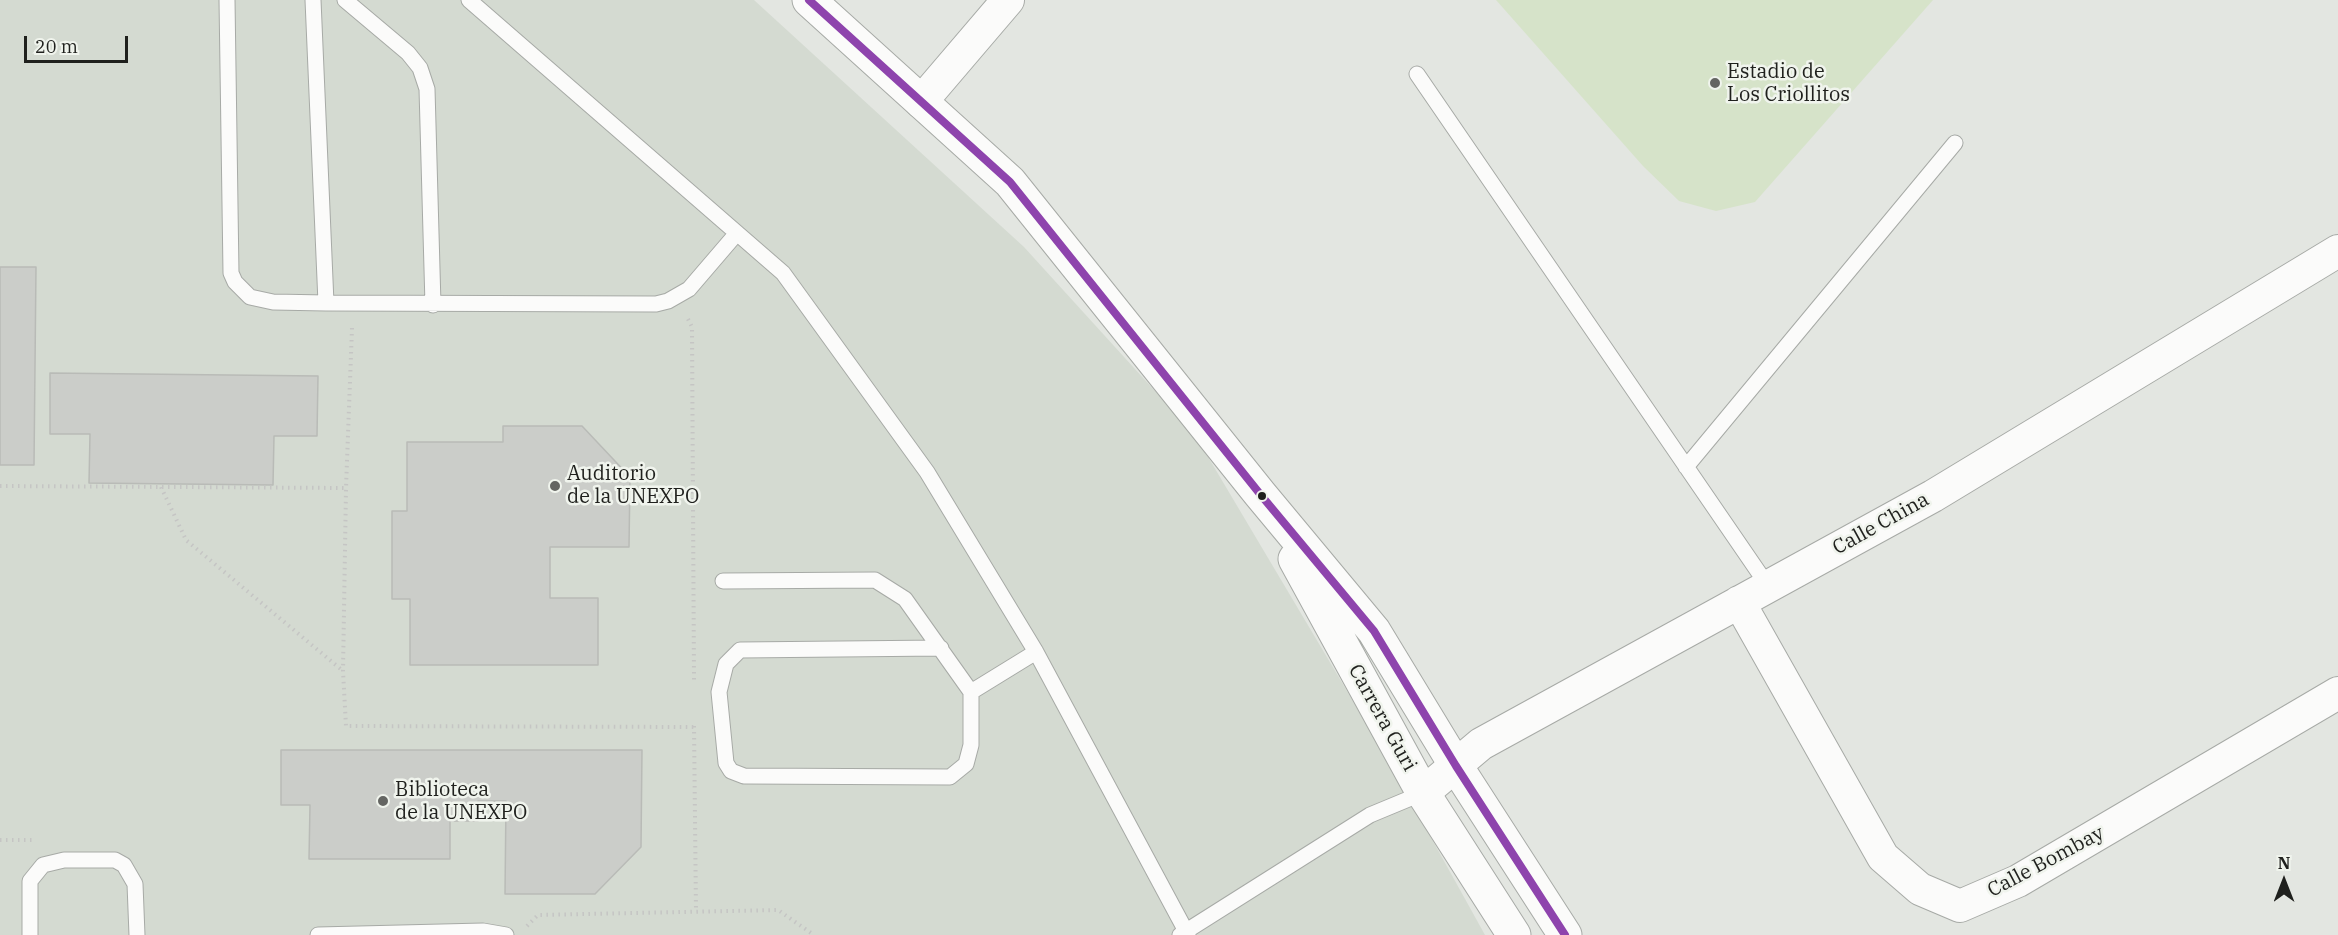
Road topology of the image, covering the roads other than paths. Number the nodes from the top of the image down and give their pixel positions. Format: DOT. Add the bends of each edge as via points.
graph roads {
  1 [pos="227,0"];
  2 [pos="314,0"];
  3 [pos="345,0"];
  4 [pos="469,0"];
  5 [pos="809,0"];
  6 [pos="1008,0"];
  7 [pos="1417,74"];
  8 [pos="921,102"];
  9 [pos="1955,143"];
  10 [pos="737,233"];
  11 [pos="2338,251"];
  12 [pos="326,303"];
  13 [pos="434,305"];
  14 [pos="1686,466"];
  15 [pos="1260,494"];
  16 [pos="723,581"];
  17 [pos="1768,586"];
  18 [pos="1739,602"];
  19 [pos="941,648"];
  20 [pos="1036,652"];
  21 [pos="971,692"];
  22 [pos="2338,693"];
  23 [pos="1456,766"];
  24 [pos="1423,793"];
  25 [pos="432,934"];
  26 [pos="1185,934"];
  27 [pos="30,935"];
  28 [pos="137,935"];
  29 [pos="318,935"];
  30 [pos="346,935"];
  31 [pos="506,935"];
  32 [pos="1514,935"];
  33 [pos="1565,935"];
  1 -- 12 [label="lane" via="231,273 241,289 261,301"];
  2 -- 12 [label="lane"];
  3 -- 13 [label="lane" via="408,53 420,68 427,88"];
  4 -- 10 [label="lane"];
  5 -- 8 [label="street, Carrera Guri"];
  6 -- 8 [label="street"];
  7 -- 14 [label="lane"];
  8 -- 15 [label="street, Carrera Guri" via="1010,182"];
  9 -- 14 [label="lane"];
  10 -- 13 [label="lane" via="689,289 662,303"];
  10 -- 20 [label="lane" via="783,273 927,472"];
  11 -- 17 [label="street, Calle China" via="1933,496"];
  12 -- 13 [label="lane"];
  14 -- 17 [label="lane"];
  15 -- 23 [label="street, Carrera Guri" via="1374,631"];
  15 -- 24 [label="street, Carrera Guri"];
  16 -- 19 [label="lane" via="875,580 905,599"];
  17 -- 18 [label="street, Calle China"];
  18 -- 22 [label="street, Calle Bombay" via="1883,857 1920,889 1960,906 2018,881"];
  18 -- 23 [label="street, Calle China" via="1481,744"];
  19 -- 21 [label="lane"];
  19 -- 21 [label="lane" via="740,650 726,664 719,692 726,763 731,771 744,776 950,777 966,764 971,745"];
  20 -- 21 [label="lane"];
  20 -- 26 [label="lane"];
  23 -- 24 [label="street, Calle China"];
  23 -- 33 [label="street, Carrera Guri"];
  24 -- 26 [label="lane" via="1370,815"];
  24 -- 32 [label="street, Carrera Guri"];
  25 -- 30 [label="lane"];
  25 -- 31 [label="lane" via="483,931"];
  27 -- 28 [label="lane" via="30,881 43,865 64,860 115,860 124,866 135,884"];
  29 -- 30 [label="lane"];
}
